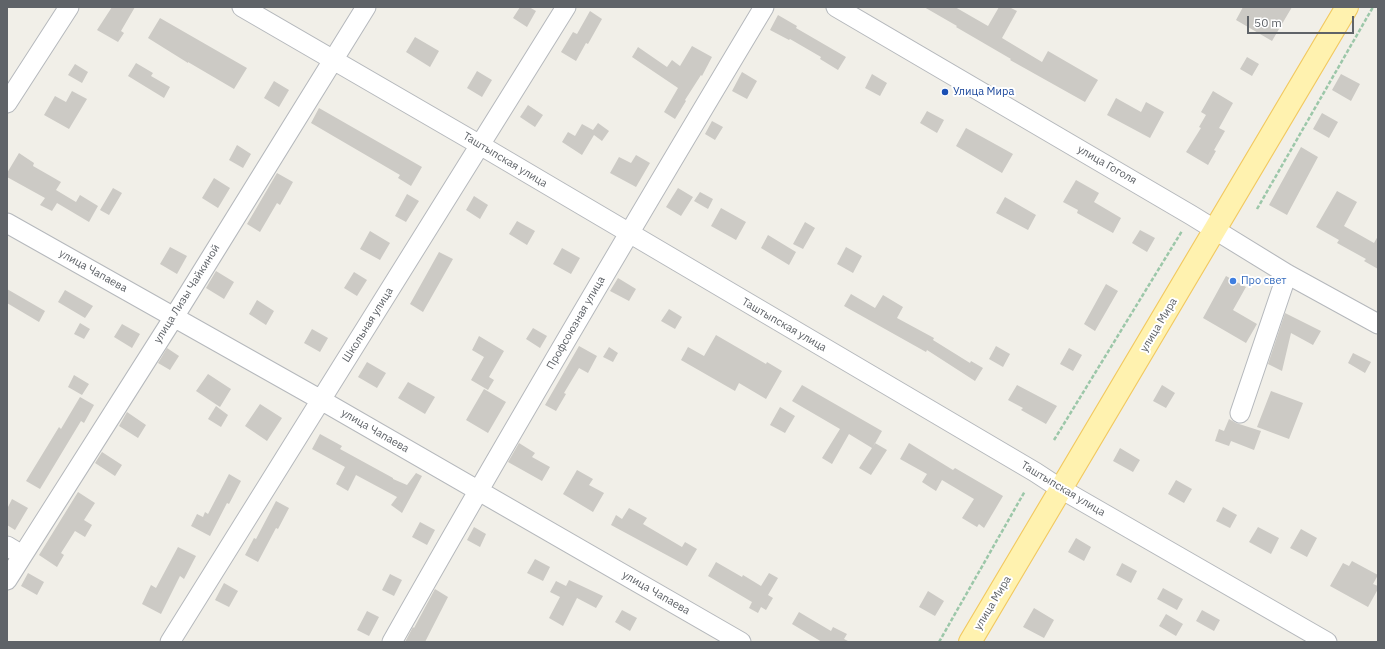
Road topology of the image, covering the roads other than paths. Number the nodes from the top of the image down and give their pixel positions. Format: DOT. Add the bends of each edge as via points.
graph roads {
  1 [pos="69,7"];
  2 [pos="242,7"];
  3 [pos="366,7"];
  4 [pos="566,7"];
  5 [pos="764,7"];
  6 [pos="836,7"];
  7 [pos="1347,7"];
  8 [pos="333,60"];
  9 [pos="7,103"];
  10 [pos="480,145"];
  11 [pos="7,223"];
  12 [pos="1215,230"];
  13 [pos="628,233"];
  14 [pos="1287,274"];
  15 [pos="174,317"];
  16 [pos="1378,324"];
  17 [pos="321,400"];
  18 [pos="1240,413"];
  19 [pos="1061,489"];
  20 [pos="478,490"];
  21 [pos="15,550"];
  22 [pos="7,580"];
  23 [pos="170,642"];
  24 [pos="392,642"];
  25 [pos="741,642"];
  26 [pos="970,642"];
  27 [pos="1327,642"];
  1 -- 9 [label="street"];
  2 -- 8 [label="street, Таштыпская улица"];
  3 -- 8 [label="street, улица Лизы Чайкиной"];
  4 -- 10 [label="street, Школьная улица"];
  5 -- 13 [label="street, Профсоюзная улица"];
  6 -- 12 [label="street, улица Гоголя"];
  7 -- 12 [label="main road, улица Мира"];
  8 -- 10 [label="street, Таштыпская улица"];
  8 -- 15 [label="street, улица Лизы Чайкиной"];
  10 -- 13 [label="street, Таштыпская улица"];
  10 -- 17 [label="street, Школьная улица"];
  11 -- 15 [label="street, улица Чапаева"];
  12 -- 14 [label="street, улица Гоголя"];
  12 -- 19 [label="main road, улица Мира"];
  13 -- 19 [label="street, Таштыпская улица"];
  13 -- 20 [label="street, Профсоюзная улица"];
  14 -- 16 [label="street, улица Гоголя"];
  14 -- 18 [label="street"];
  15 -- 17 [label="street, улица Чапаева"];
  15 -- 21 [label="street, улица Лизы Чайкиной"];
  17 -- 20 [label="street, улица Чапаева"];
  17 -- 23 [label="street, Школьная улица"];
  19 -- 26 [label="main road, улица Мира"];
  19 -- 27 [label="street, Таштыпская улица"];
  20 -- 24 [label="street, Профсоюзная улица"];
  20 -- 25 [label="street, улица Чапаева"];
  21 -- 22 [label="street, улица Лизы Чайкиной"];
}
